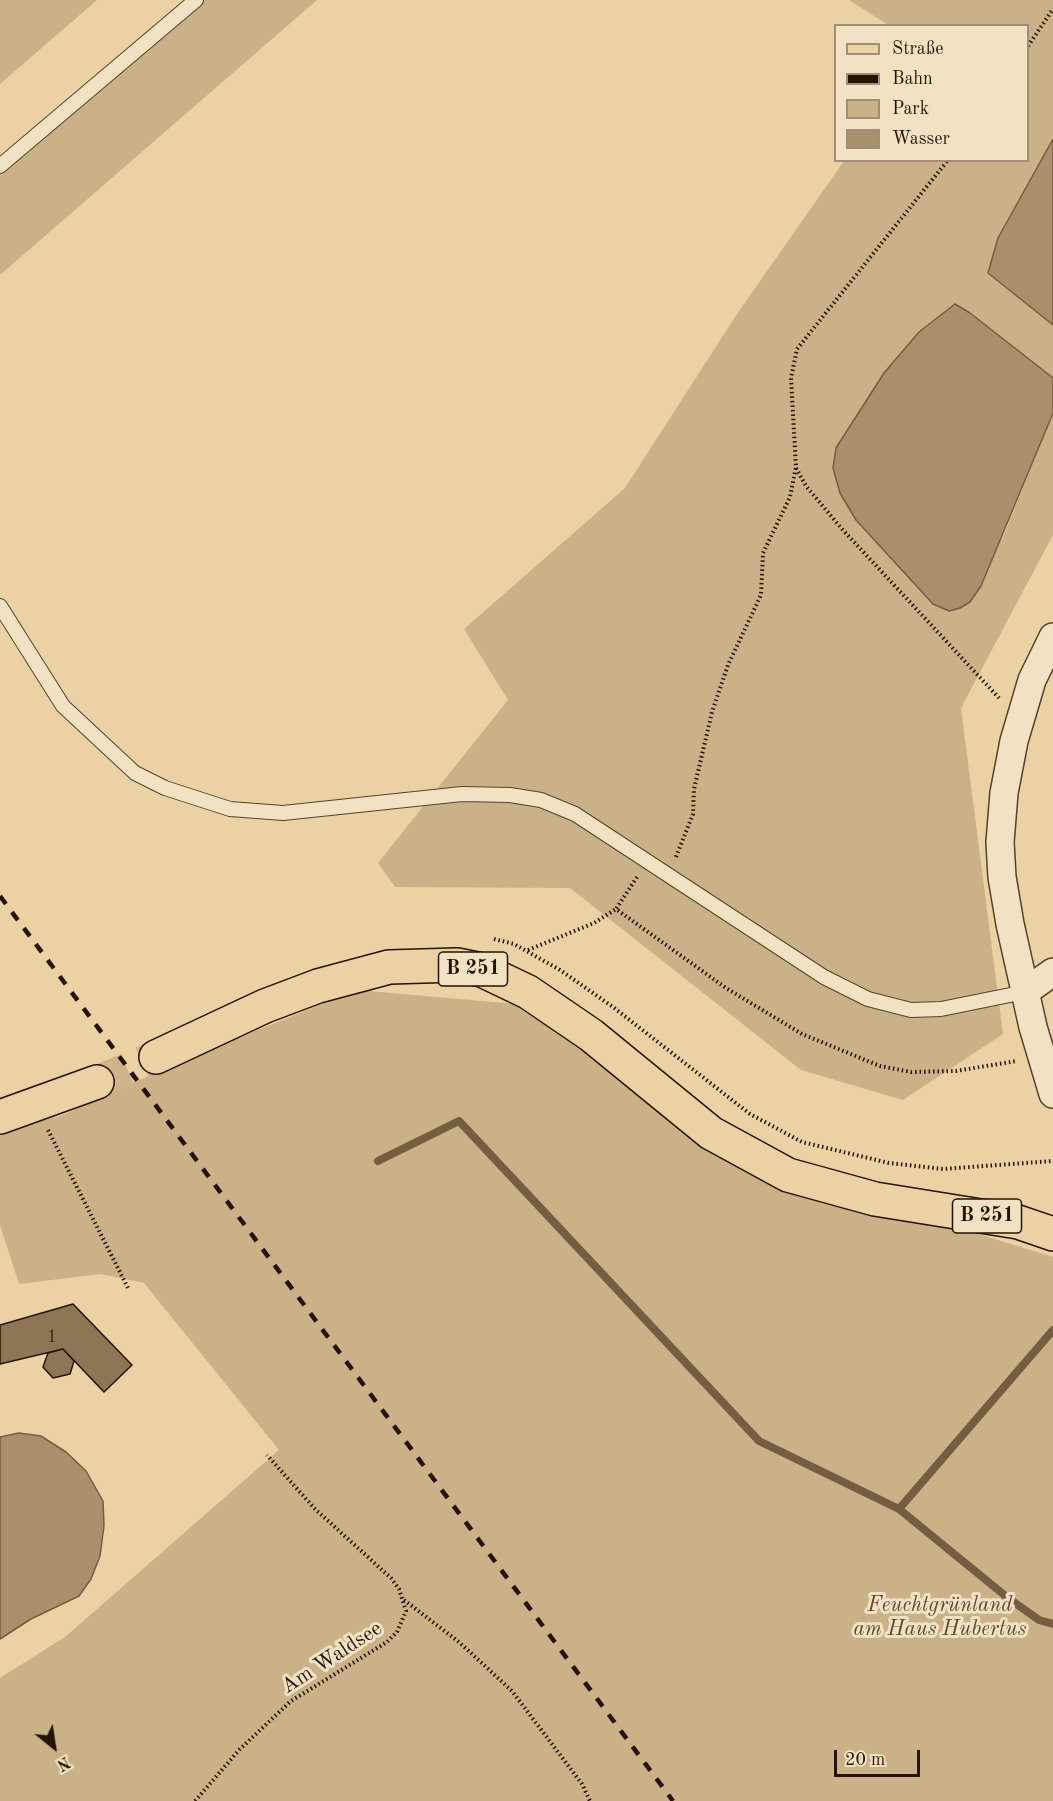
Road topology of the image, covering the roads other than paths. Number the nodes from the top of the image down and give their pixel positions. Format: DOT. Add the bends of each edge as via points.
graph roads {
  1 [pos="196,0"];
  2 [pos="0,166"];
  3 [pos="0,606"];
  4 [pos="1053,637"];
  5 [pos="1053,972"];
  6 [pos="1025,992"];
  7 [pos="156,1057"];
  8 [pos="97,1082"];
  9 [pos="1053,1094"];
  10 [pos="0,1117"];
  11 [pos="1053,1234"];
  1 -- 2 [label="lane"];
  3 -- 6 [label="lane" via="63,706 135,773 165,788 230,808 283,813 462,794 541,800 575,814 824,977 868,999 911,1010 941,1009"];
  4 -- 6 [label="street" via="1032,680 1020,721 1004,793 1000,842 1002,877"];
  5 -- 6 [label="street"];
  6 -- 9 [label="street"];
  7 -- 11 [label="main road, B 251" via="318,986 389,967 457,965 490,974 528,992 591,1035 697,1123 780,1171 834,1190 1018,1222"];
  8 -- 10 [label="main road"];
}
